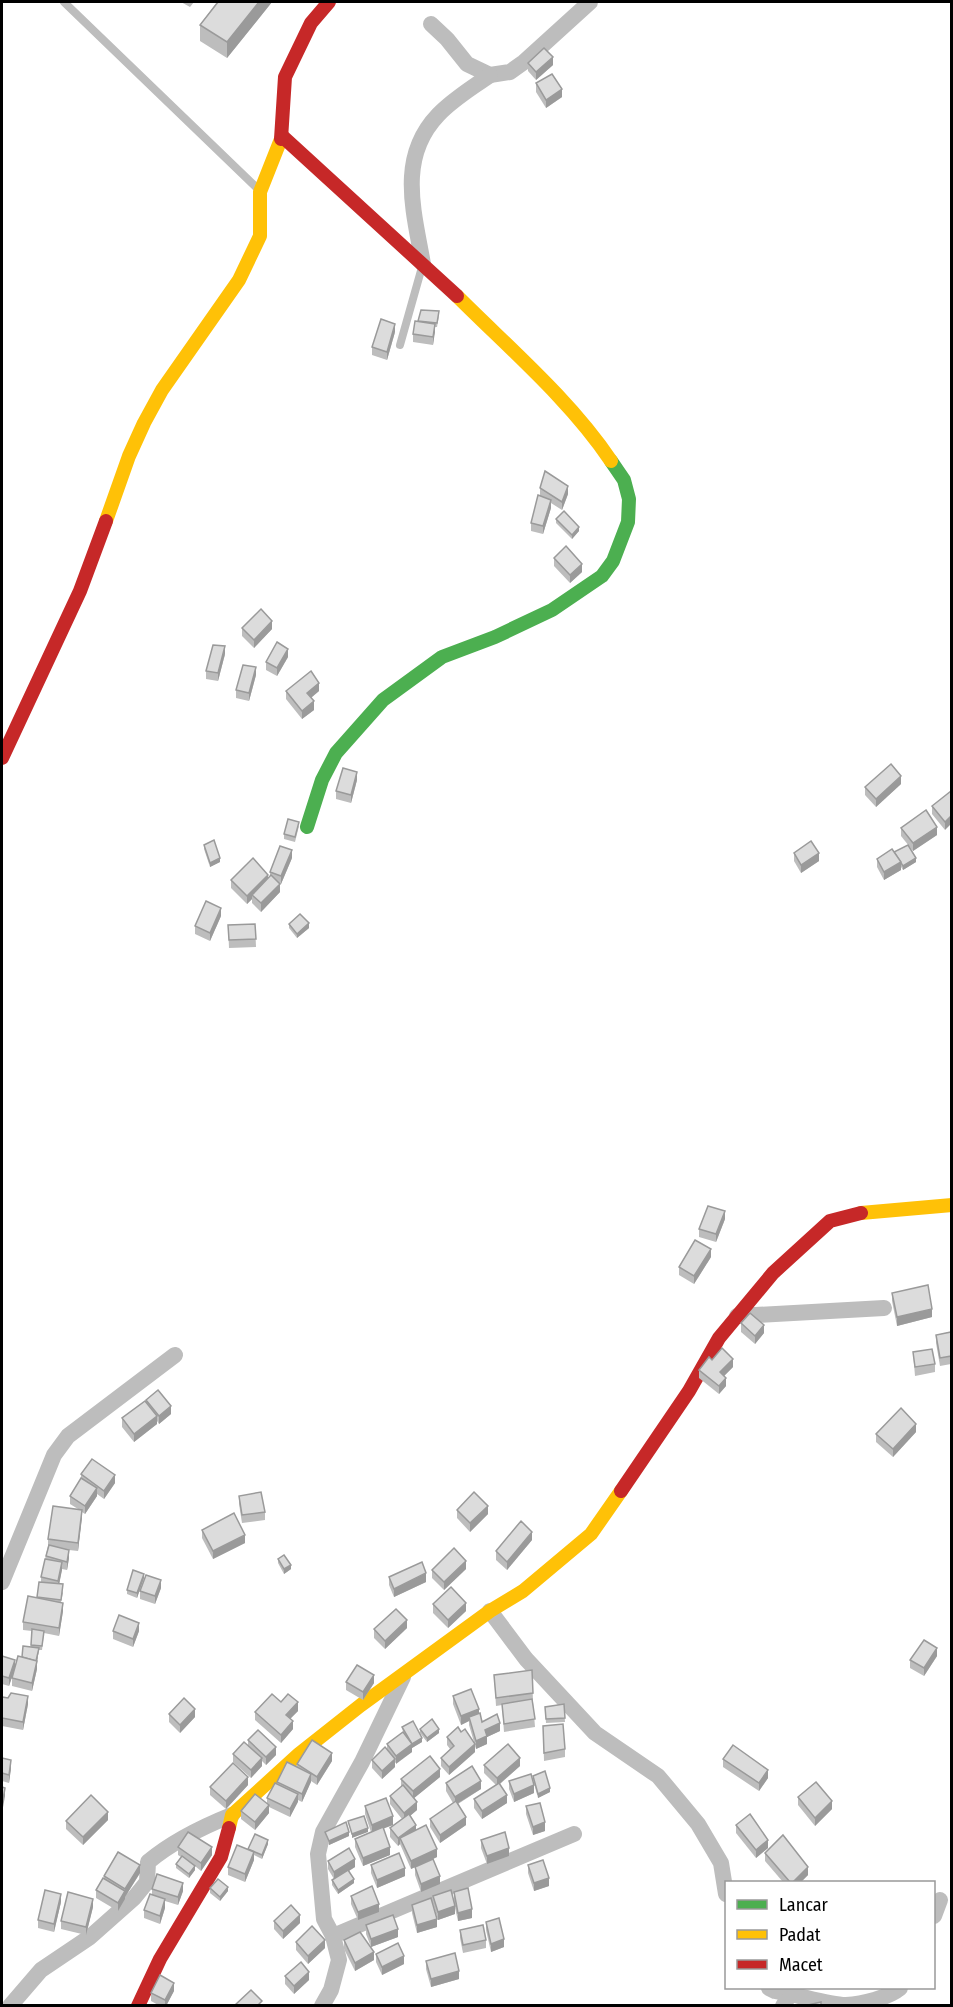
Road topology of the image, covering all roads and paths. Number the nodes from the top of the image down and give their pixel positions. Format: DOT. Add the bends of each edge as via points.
graph roads {
  1 [pos="64,2"];
  2 [pos="329,2"];
  3 [pos="590,2"];
  4 [pos="431,24"];
  5 [pos="490,75"];
  6 [pos="282,136"];
  7 [pos="260,192"];
  8 [pos="423,264"];
  9 [pos="400,345"];
  10 [pos="2,758"];
  11 [pos="307,827"];
  12 [pos="951,1205"];
  13 [pos="884,1308"];
  14 [pos="737,1316"];
  15 [pos="175,1355"];
  16 [pos="2,1582"];
  17 [pos="490,1611"];
  18 [pos="403,1676"];
  19 [pos="232,1815"];
  20 [pos="574,1834"];
  21 [pos="725,1888"];
  22 [pos="940,1900"];
  23 [pos="935,1911"];
  24 [pos="333,1936"];
  25 [pos="771,1989"];
  26 [pos="899,1989"];
  27 [pos="787,2000"];
  28 [pos="10,2006"];
  29 [pos="138,2006"];
  30 [pos="322,2006"];
  1 -- 7 [label="lane"];
  2 -- 6 [label="street" via="311,23 285,78"];
  3 -- 5 [label="street" via="524,62 510,72"];
  4 -- 5 [label="street" via="467,64"];
  5 -- 8 [label="street" via="456,99 420,137 410,191"];
  6 -- 7 [label="street"];
  6 -- 8 [label="street"];
  7 -- 10 [label="street" via="260,236 238,280 162,390 144,423 80,591"];
  8 -- 9 [label="lane"];
  8 -- 11 [label="street" via="598,441 624,480 629,499 628,522 614,561 602,576 552,610 442,657 383,700 328,765"];
  12 -- 14 [label="street" via="852,1214 830,1221 773,1273"];
  13 -- 14 [label="street"];
  14 -- 17 [label="street" via="591,1534 540,1579"];
  15 -- 16 [label="street" via="62,1443"];
  17 -- 18 [label="street"];
  17 -- 21 [label="street" via="526,1659 595,1733 658,1776 698,1824 721,1863"];
  18 -- 19 [label="street" via="299,1754"];
  18 -- 24 [label="street" via="323,1832 318,1854 324,1919"];
  19 -- 28 [label="street" via="179,1840 148,1862 147,1882 134,1898 90,1937 41,1970"];
  19 -- 29 [label="street" via="221,1857 160,1959"];
  20 -- 24 [label="street"];
  22 -- 23 [label="street"];
  24 -- 30 [label="street" via="339,1960"];
  25 -- 27 [label="street"];
  26 -- 27 [label="street" via="878,1999 846,2005"];
}
